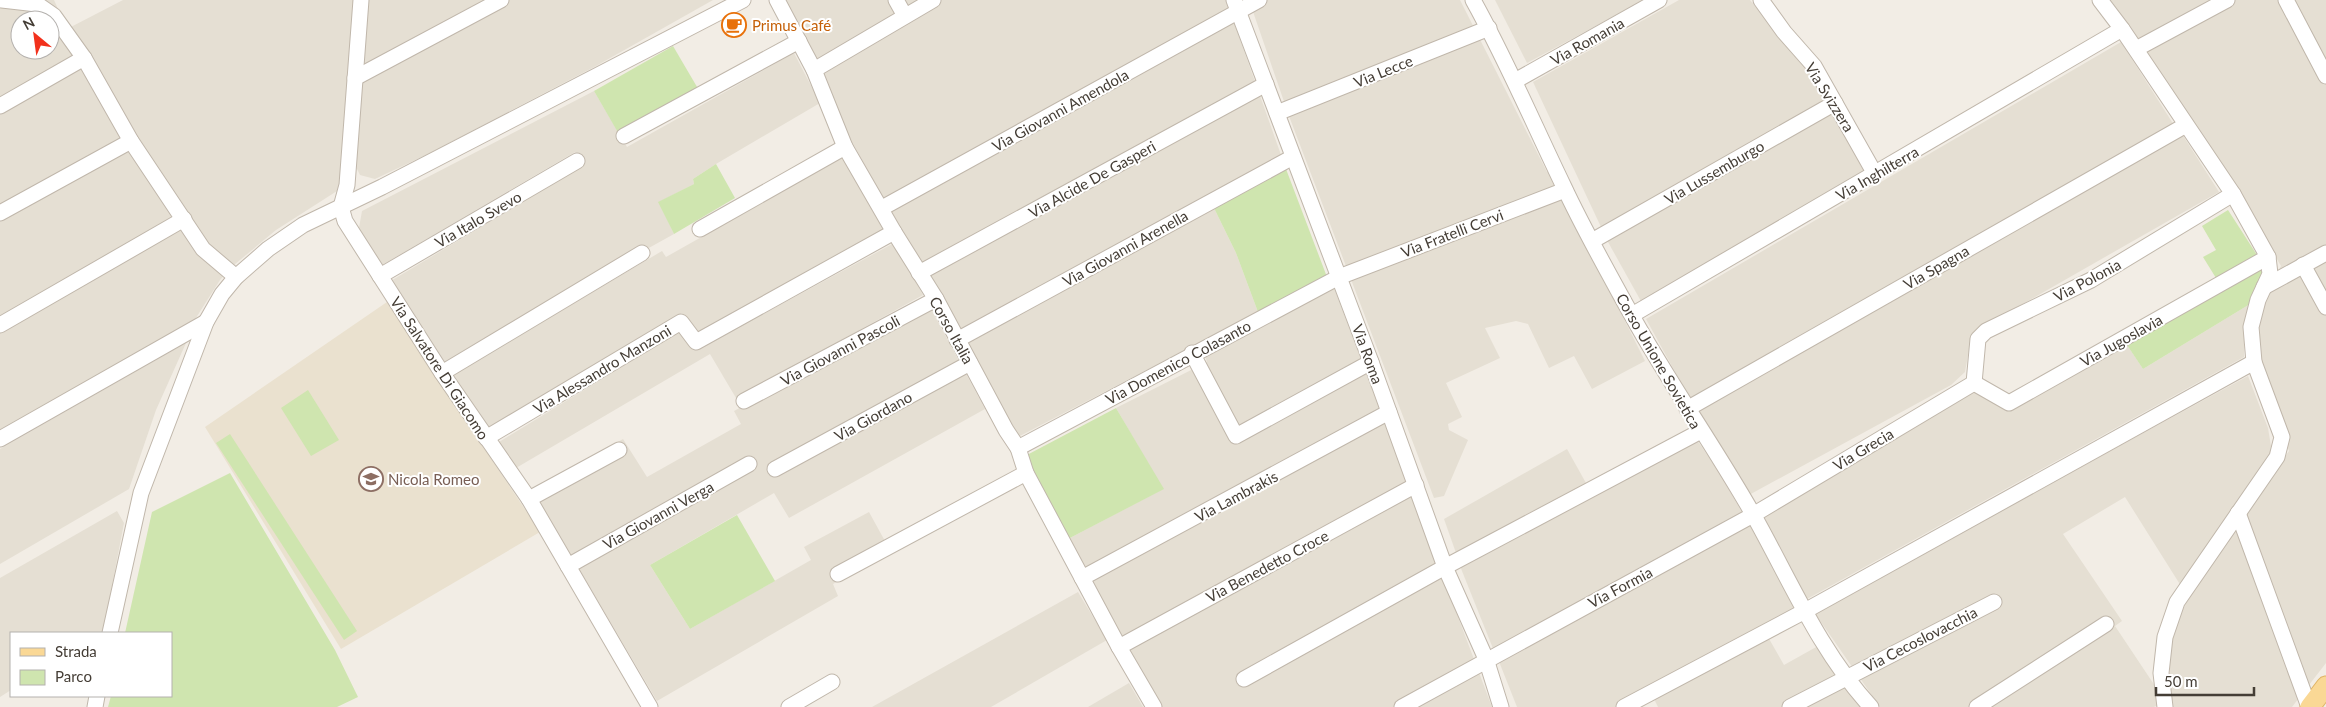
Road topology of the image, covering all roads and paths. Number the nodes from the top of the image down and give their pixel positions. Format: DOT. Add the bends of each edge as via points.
graph roads {
  1 [pos="2,0"];
  2 [pos="361,0"];
  3 [pos="501,0"];
  4 [pos="743,0"];
  5 [pos="777,0"];
  6 [pos="896,0"];
  7 [pos="933,0"];
  8 [pos="1259,0"];
  9 [pos="1473,0"];
  10 [pos="1659,0"];
  11 [pos="1761,0"];
  12 [pos="2100,0"];
  13 [pos="2227,0"];
  14 [pos="2286,0"];
  15 [pos="1236,6"];
  16 [pos="905,16"];
  17 [pos="1489,28"];
  18 [pos="2122,29"];
  19 [pos="799,41"];
  20 [pos="2136,49"];
  21 [pos="84,58"];
  22 [pos="814,70"];
  23 [pos="2326,76"];
  24 [pos="356,78"];
  25 [pos="1515,81"];
  26 [pos="1266,84"];
  27 [pos="1836,103"];
  28 [pos="0,106"];
  29 [pos="1277,113"];
  30 [pos="2186,125"];
  31 [pos="624,136"];
  32 [pos="131,141"];
  33 [pos="846,147"];
  34 [pos="1294,157"];
  35 [pos="577,161"];
  36 [pos="1875,174"];
  37 [pos="1565,190"];
  38 [pos="2233,194"];
  39 [pos="341,207"];
  40 [pos="882,208"];
  41 [pos="0,213"];
  42 [pos="184,218"];
  43 [pos="700,229"];
  44 [pos="894,232"];
  45 [pos="1592,241"];
  46 [pos="642,253"];
  47 [pos="2326,253"];
  48 [pos="2268,257"];
  49 [pos="2303,265"];
  50 [pos="918,273"];
  51 [pos="380,276"];
  52 [pos="236,277"];
  53 [pos="1339,277"];
  54 [pos="2264,287"];
  55 [pos="936,299"];
  56 [pos="2326,307"];
  57 [pos="1632,315"];
  58 [pos="206,322"];
  59 [pos="0,325"];
  60 [pos="957,340"];
  61 [pos="1192,353"];
  62 [pos="1371,362"];
  63 [pos="2254,362"];
  64 [pos="970,363"];
  65 [pos="442,372"];
  66 [pos="1974,383"];
  67 [pos="744,400"];
  68 [pos="1687,409"];
  69 [pos="1389,412"];
  70 [pos="1701,432"];
  71 [pos="486,438"];
  72 [pos="0,439"];
  73 [pos="1018,448"];
  74 [pos="619,450"];
  75 [pos="749,464"];
  76 [pos="776,470"];
  77 [pos="1026,473"];
  78 [pos="1416,486"];
  79 [pos="529,499"];
  80 [pos="2238,513"];
  81 [pos="1753,515"];
  82 [pos="568,566"];
  83 [pos="1445,567"];
  84 [pos="838,574"];
  85 [pos="1082,578"];
  86 [pos="1994,602"];
  87 [pos="1804,612"];
  88 [pos="2106,624"];
  89 [pos="110,632"];
  90 [pos="1119,647"];
  91 [pos="1486,659"];
  92 [pos="1847,677"];
  93 [pos="1244,678"];
  94 [pos="832,682"];
  95 [pos="2318,699"];
  96 [pos="650,707"];
  97 [pos="789,707"];
  98 [pos="1154,707"];
  99 [pos="1402,707"];
  100 [pos="1501,707"];
  101 [pos="1624,707"];
  102 [pos="1790,707"];
  103 [pos="1871,707"];
  104 [pos="1977,707"];
  105 [pos="2164,707"];
  1 -- 21 [label="street" via="37,4 54,16"];
  2 -- 24 [label="street"];
  3 -- 24 [label="street"];
  4 -- 39 [label="street"];
  5 -- 19 [label="street, Corso Italia"];
  6 -- 16 [label="street"];
  7 -- 16 [label="street"];
  8 -- 15 [label="street, Via Giovanni Amendola"];
  9 -- 17 [label="street, Corso Unione Sovietica"];
  10 -- 25 [label="street, Via Romania"];
  11 -- 27 [label="street, Via Svizzera" via="1814,66"];
  12 -- 18 [label="street"];
  13 -- 20 [label="street"];
  14 -- 23 [label="street"];
  15 -- 26 [label="street, Via Roma"];
  15 -- 40 [label="street, Via Giovanni Amendola"];
  16 -- 22 [label="street"];
  17 -- 25 [label="street, Corso Unione Sovietica"];
  17 -- 29 [label="street, Via Lecce"];
  18 -- 20 [label="street"];
  18 -- 36 [label="street, Via Inghilterra"];
  19 -- 22 [label="street, Corso Italia"];
  19 -- 31 [label="street"];
  20 -- 30 [label="street"];
  21 -- 28 [label="street"];
  21 -- 32 [label="street"];
  22 -- 33 [label="street, Corso Italia"];
  24 -- 39 [label="street" via="347,185"];
  25 -- 37 [label="street, Corso Unione Sovietica"];
  26 -- 29 [label="street, Via Roma"];
  26 -- 50 [label="street, Via Alcide De Gasperi"];
  27 -- 36 [label="street, Via Svizzera"];
  27 -- 45 [label="street, Via Lussemburgo"];
  29 -- 34 [label="street, Via Roma"];
  30 -- 38 [label="street"];
  30 -- 68 [label="street, Via Spagna"];
  32 -- 41 [label="street"];
  32 -- 42 [label="street"];
  33 -- 40 [label="street, Corso Italia"];
  33 -- 43 [label="street"];
  34 -- 53 [label="street, Via Roma"];
  34 -- 60 [label="street, Via Giovanni Arenella"];
  35 -- 51 [label="street, Via Italo Svevo"];
  36 -- 57 [label="street, Via Inghilterra"];
  37 -- 45 [label="street, Corso Unione Sovietica"];
  37 -- 53 [label="street, Via Fratelli Cervi"];
  38 -- 48 [label="street"];
  38 -- 66 [label="street, Via Polonia" via="2091,280 1986,332 1978,339"];
  39 -- 51 [label="street, Via Salvatore Di Giacomo" via="345,221"];
  39 -- 52 [label="street" via="285,236"];
  40 -- 44 [label="street, Corso Italia"];
  42 -- 52 [label="street" via="203,249"];
  42 -- 59 [label="street"];
  44 -- 50 [label="street, Corso Italia"];
  44 -- 71 [label="street, Via Alessandro Manzoni" via="696,342 681,322"];
  45 -- 57 [label="street, Corso Unione Sovietica"];
  46 -- 65 [label="street"];
  47 -- 49 [label="street"];
  48 -- 54 [label="street" via="2270,274"];
  48 -- 66 [label="street, Via Jugoslavia" via="2009,402"];
  49 -- 54 [label="street"];
  49 -- 56 [label="street"];
  50 -- 55 [label="street, Corso Italia"];
  51 -- 65 [label="street, Via Salvatore Di Giacomo"];
  52 -- 58 [label="street"];
  53 -- 61 [label="street, Via Domenico Colasanto"];
  53 -- 62 [label="street, Via Roma"];
  54 -- 63 [label="street" via="2251,327"];
  55 -- 60 [label="street, Corso Italia"];
  55 -- 67 [label="street, Via Giovanni Pascoli"];
  57 -- 68 [label="street, Corso Unione Sovietica"];
  58 -- 72 [label="street"];
  58 -- 89 [label="street" via="141,494"];
  60 -- 64 [label="street, Corso Italia"];
  61 -- 62 [label="street" via="1236,436"];
  61 -- 73 [label="street, Via Domenico Colasanto"];
  62 -- 69 [label="street, Via Roma"];
  63 -- 80 [label="street" via="2282,437 2277,457"];
  63 -- 87 [label="street"];
  64 -- 73 [label="street, Corso Italia"];
  64 -- 76 [label="street, Via Giordano"];
  65 -- 71 [label="street, Via Salvatore Di Giacomo"];
  66 -- 81 [label="street, Via Grecia"];
  68 -- 70 [label="street, Corso Unione Sovietica"];
  69 -- 78 [label="street, Via Roma"];
  69 -- 85 [label="street, Via Lambrakis"];
  70 -- 81 [label="street, Corso Unione Sovietica"];
  70 -- 83 [label="street"];
  71 -- 79 [label="street, Via Salvatore Di Giacomo"];
  73 -- 77 [label="street, Corso Italia"];
  74 -- 79 [label="street"];
  75 -- 82 [label="street, Via Giovanni Verga"];
  77 -- 84 [label="street"];
  77 -- 85 [label="street, Corso Italia"];
  78 -- 83 [label="street, Via Roma"];
  78 -- 90 [label="street, Via Benedetto Croce"];
  79 -- 82 [label="street, Via Salvatore Di Giacomo"];
  80 -- 95 [label="street"];
  80 -- 105 [label="street" via="2178,602 2165,636 2161,673"];
  81 -- 87 [label="street, Corso Unione Sovietica"];
  81 -- 91 [label="street, Via Formia"];
  82 -- 96 [label="street, Via Salvatore Di Giacomo"];
  83 -- 91 [label="street, Via Roma"];
  83 -- 93 [label="street"];
  85 -- 90 [label="street, Corso Italia"];
  86 -- 92 [label="street, Via Cecoslovacchia"];
  87 -- 92 [label="street, Corso Unione Sovietica"];
  87 -- 101 [label="street"];
  88 -- 104 [label="street"];
  90 -- 98 [label="street, Corso Italia"];
  91 -- 99 [label="street, Via Formia"];
  91 -- 100 [label="street, Via Roma"];
  92 -- 102 [label="street, Via Cecoslovacchia"];
  92 -- 103 [label="street, Corso Unione Sovietica"];
  94 -- 97 [label="street"];
}
